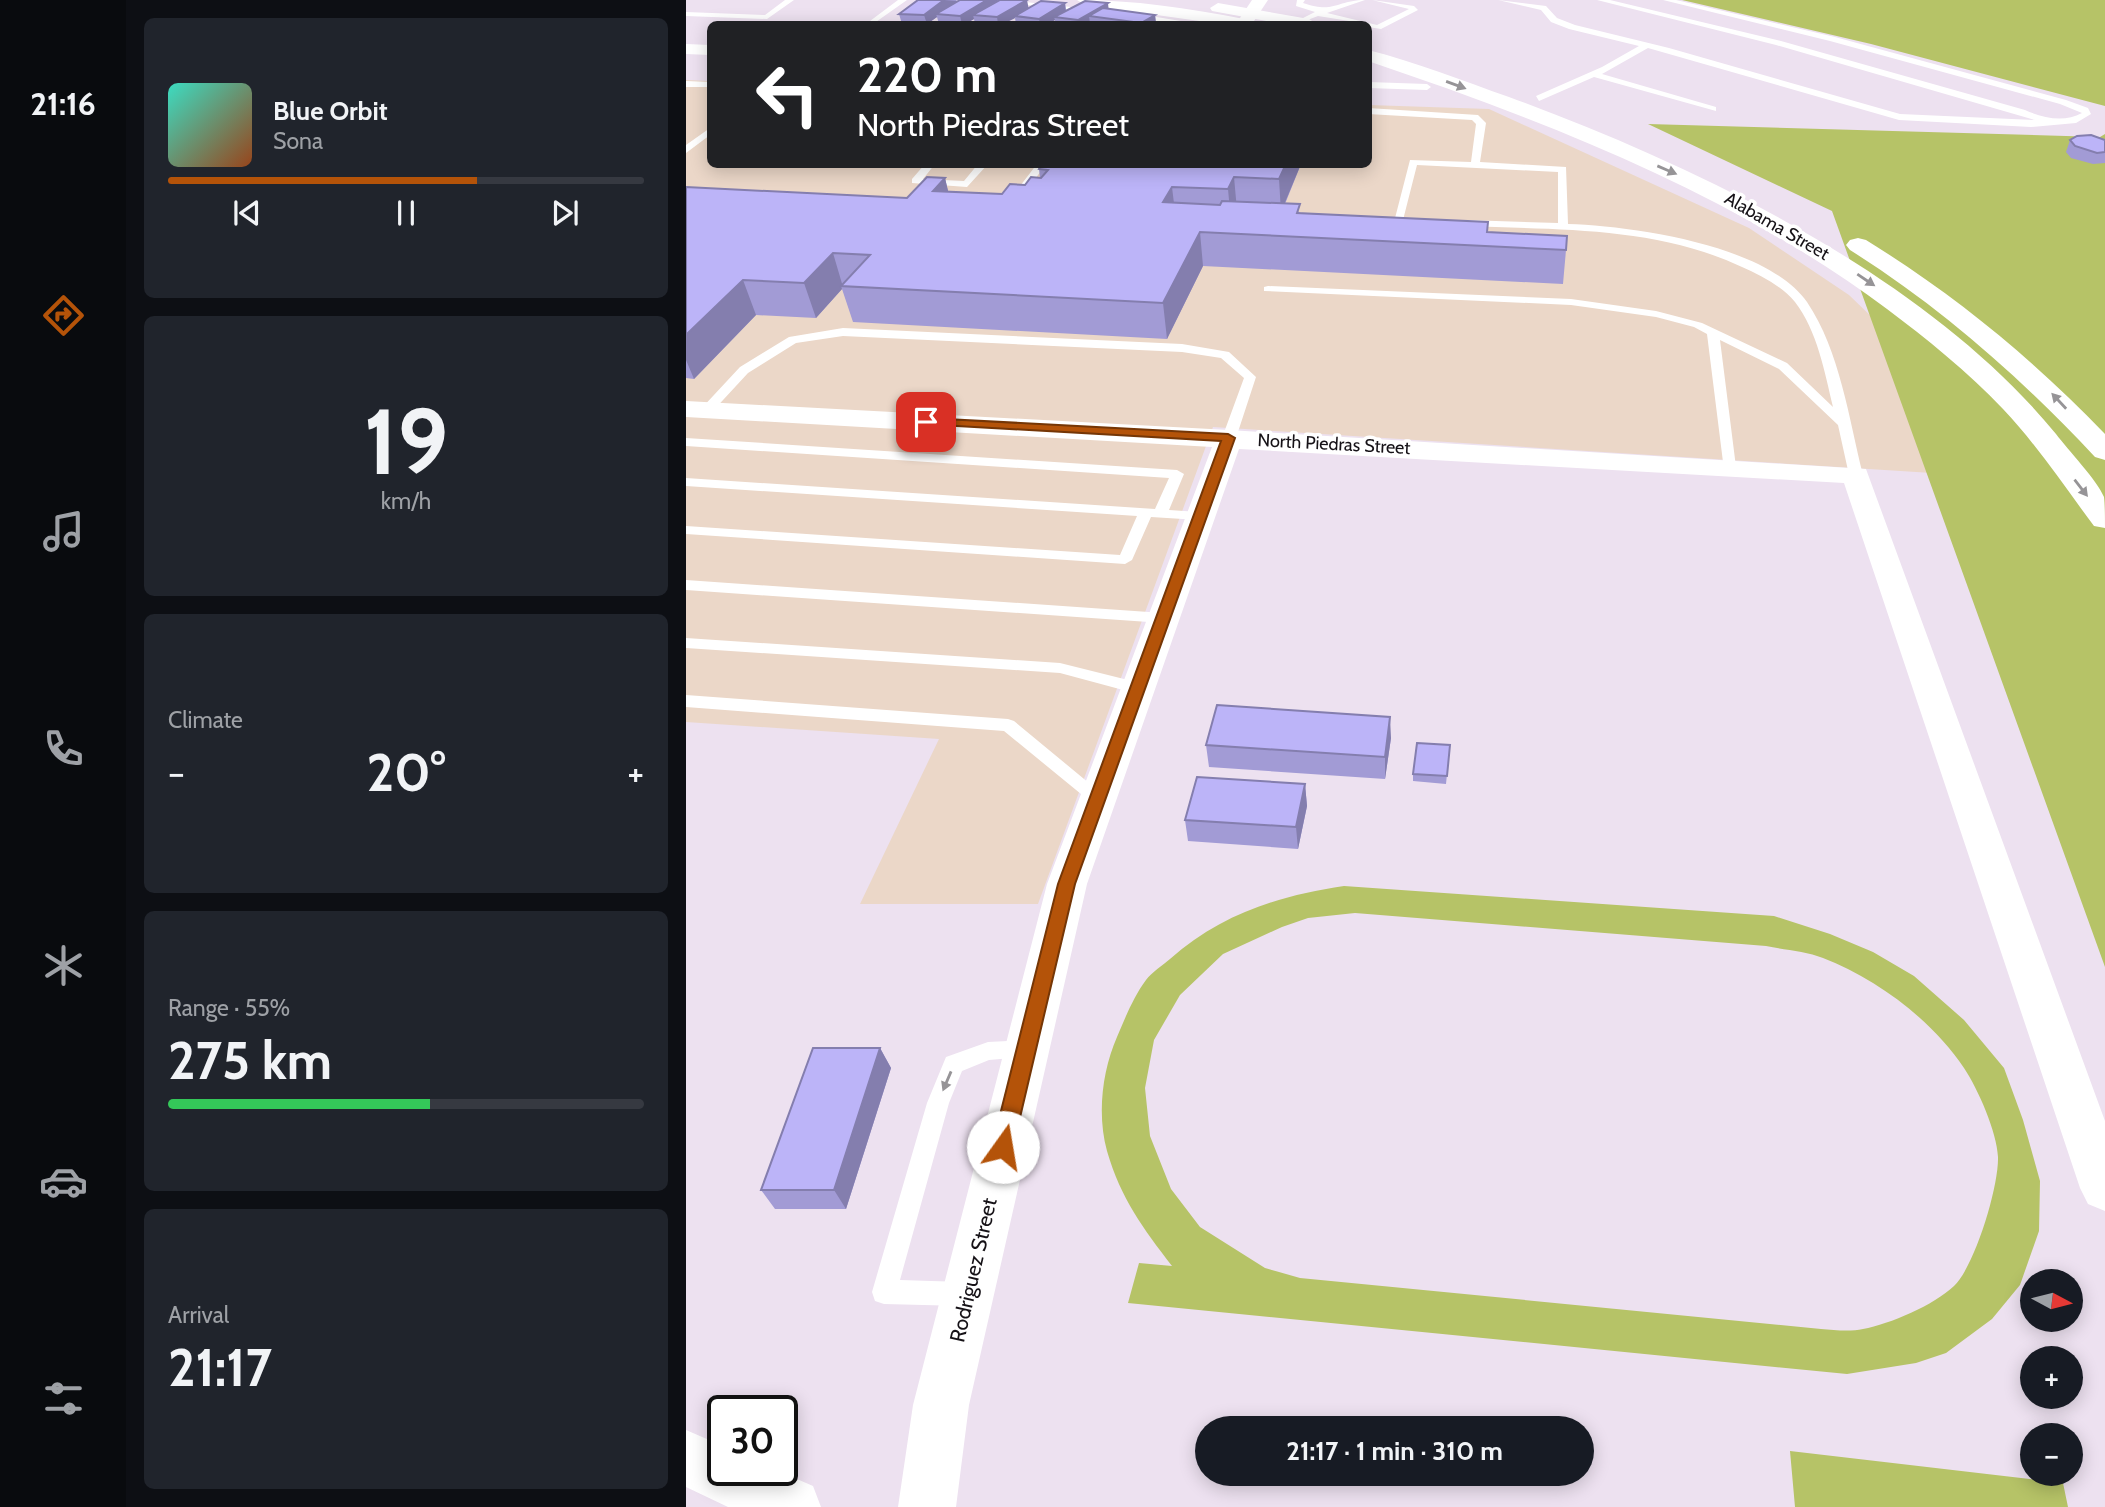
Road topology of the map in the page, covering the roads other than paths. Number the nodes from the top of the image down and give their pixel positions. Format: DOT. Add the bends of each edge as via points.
graph roads {
  1 [pos="903,0"];
  2 [pos="984,0"];
  3 [pos="1086,0"];
  4 [pos="1168,0"];
  5 [pos="1239,0"];
  6 [pos="1301,0"];
  7 [pos="1361,0"];
  8 [pos="1376,0"];
  9 [pos="1502,0"];
  10 [pos="1554,0"];
  11 [pos="1601,0"];
  12 [pos="1667,0"];
  13 [pos="1196,4"];
  14 [pos="779,6"];
  15 [pos="1543,8"];
  16 [pos="758,9"];
  17 [pos="1252,13"];
  18 [pos="686,14"];
  19 [pos="736,16"];
  20 [pos="1312,18"];
  21 [pos="873,21"];
  22 [pos="1167,21"];
  23 [pos="1336,21"];
  24 [pos="1372,26"];
  25 [pos="1372,40"];
  26 [pos="1645,46"];
  27 [pos="686,49"];
  28 [pos="707,50"];
  29 [pos="1372,56"];
  30 [pos="1594,74"];
  31 [pos="686,84"];
  32 [pos="707,85"];
  33 [pos="1372,85"];
  34 [pos="1427,87"];
  35 [pos="1539,99"];
  36 [pos="1713,109"];
  37 [pos="1372,111"];
  38 [pos="2044,121"];
  39 [pos="707,134"];
  40 [pos="686,150"];
  41 [pos="1475,165"];
  42 [pos="928,168"];
  43 [pos="981,168"];
  44 [pos="1039,168"];
  45 [pos="1743,183"];
  46 [pos="1011,204"];
  47 [pos="1385,219"];
  48 [pos="1398,220"];
  49 [pos="1412,221"];
  50 [pos="1453,223"];
  51 [pos="1563,228"];
  52 [pos="1843,236"];
  53 [pos="1268,289"];
  54 [pos="1713,332"];
  55 [pos="696,409"];
  56 [pos="1843,424"];
  57 [pos="2032,426"];
  58 [pos="1228,438"];
  59 [pos="686,442"];
  60 [pos="2105,451"];
  61 [pos="1729,467"];
  62 [pos="2105,470"];
  63 [pos="1856,475"];
  64 [pos="686,482"];
  65 [pos="1169,514"];
  66 [pos="2105,519"];
  67 [pos="686,530"];
  68 [pos="686,585"];
  69 [pos="1163,618"];
  70 [pos="686,643"];
  71 [pos="1138,688"];
  72 [pos="686,701"];
  73 [pos="1098,798"];
  74 [pos="1026,1049"];
  75 [pos="2105,1188"];
  76 [pos="968,1294"];
  77 [pos="686,1458"];
  78 [pos="792,1507"];
  79 [pos="927,1507"];
  1 -- 21 [label="lane"];
  2 -- 22 [label="lane"];
  3 -- 17 [label="main road" via="1182,12"];
  4 -- 13 [label="main road"];
  5 -- 13 [label="main road"];
  6 -- 20 [label="lane" via="1299,4"];
  7 -- 20 [label="lane"];
  8 -- 24 [label="lane" via="1414,8"];
  9 -- 15 [label="lane"];
  10 -- 15 [label="lane"];
  11 -- 38 [label="lane" via="1885,72"];
  12 -- 38 [label="lane" via="1879,52 2063,102 2087,114 2076,120"];
  13 -- 17 [label="main road"];
  14 -- 19 [label="lane" via="767,17"];
  15 -- 26 [label="lane" via="1554,20 1572,27"];
  16 -- 19 [label="lane" via="750,6"];
  17 -- 20 [label="main road"];
  18 -- 19 [label="lane"];
  20 -- 23 [label="lane"];
  25 -- 35 [label="main road, Alabama Street"];
  26 -- 30 [label="lane"];
  26 -- 38 [label="lane" via="1899,117"];
  27 -- 28 [label="street"];
  29 -- 57 [label="main road, Alabama Street, one-way" via="1599,141 1741,204 1871,283 1954,348"];
  30 -- 35 [label="lane"];
  30 -- 36 [label="lane"];
  31 -- 32 [label="lane"];
  33 -- 34 [label="lane"];
  35 -- 45 [label="main road, Alabama Street"];
  37 -- 41 [label="lane" via="1475,117 1481,123"];
  39 -- 40 [label="lane"];
  41 -- 48 [label="lane" via="1413,162"];
  41 -- 51 [label="lane" via="1563,169"];
  42 -- 43 [label="lane" via="915,181 967,184"];
  44 -- 46 [label="lane"];
  47 -- 48 [label="lane"];
  48 -- 49 [label="lane"];
  50 -- 51 [label="lane"];
  51 -- 56 [label="lane" via="1680,240 1743,262 1776,281 1801,302 1819,339"];
  60 -- 52 [label="main road, Alabama Street, one-way" via="2049,390 1995,342 1898,270"];
  53 -- 54 [label="lane" via="1614,306 1656,313"];
  54 -- 56 [label="lane" via="1783,366"];
  54 -- 61 [label="lane"];
  55 -- 58 [label="street, North Piedras Street"];
  55 -- 58 [label="lane" via="744,370 793,341 843,332 1182,348 1225,355 1250,377"];
  56 -- 63 [label="lane"];
  57 -- 62 [label="main road" via="2057,436 2080,457"];
  57 -- 66 [label="main road, Alabama Street, one-way"];
  58 -- 61 [label="street, North Piedras Street"];
  58 -- 65 [label="street, Rodriguez Street"];
  59 -- 65 [label="lane" via="1177,474"];
  61 -- 63 [label="street, North Piedras Street"];
  63 -- 75 [label="street"];
  64 -- 65 [label="lane"];
  65 -- 67 [label="lane" via="1125,560"];
  65 -- 69 [label="street, Rodriguez Street"];
  68 -- 69 [label="lane"];
  69 -- 71 [label="street, Rodriguez Street"];
  70 -- 71 [label="lane" via="1060,668"];
  71 -- 73 [label="street, Rodriguez Street"];
  72 -- 73 [label="lane" via="1008,725"];
  73 -- 74 [label="street, Rodriguez Street" via="1066,884"];
  74 -- 76 [label="street, Rodriguez Street"];
  74 -- 76 [label="lane, one-way" via="988,1051 954,1064 938,1103 884,1292"];
  76 -- 79 [label="street, Rodriguez Street" via="941,1405"];
  77 -- 78 [label="street"];
}
